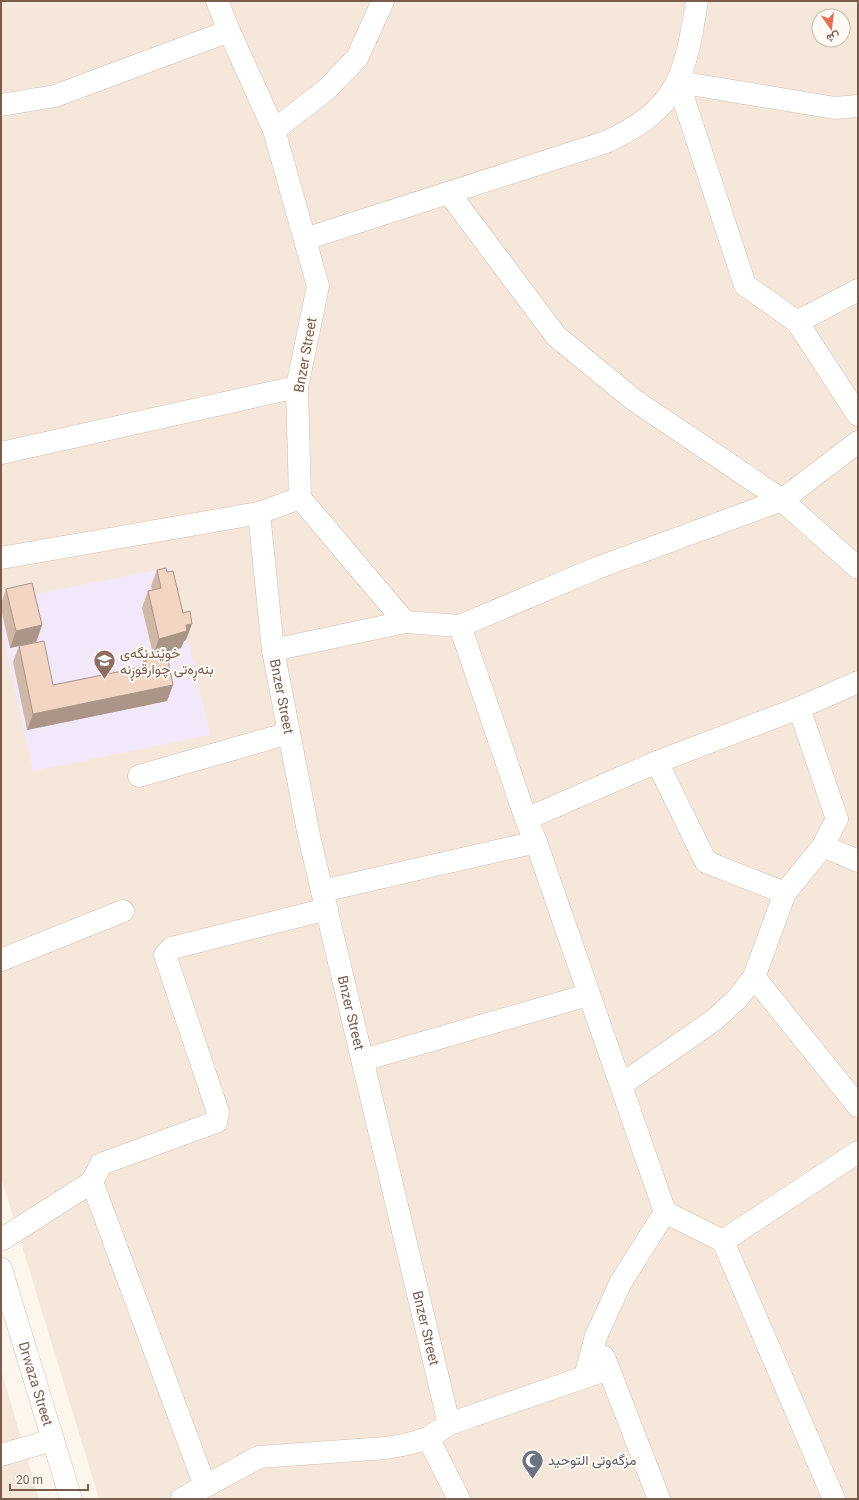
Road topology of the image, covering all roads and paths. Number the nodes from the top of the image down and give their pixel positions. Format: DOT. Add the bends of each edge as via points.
graph roads {
  1 [pos="218,1"];
  2 [pos="383,1"];
  3 [pos="697,1"];
  4 [pos="229,31"];
  5 [pos="678,82"];
  6 [pos="1,105"];
  7 [pos="858,106"];
  8 [pos="274,130"];
  9 [pos="449,193"];
  10 [pos="305,239"];
  11 [pos="858,290"];
  12 [pos="797,322"];
  13 [pos="297,387"];
  14 [pos="858,415"];
  15 [pos="858,442"];
  16 [pos="1,453"];
  17 [pos="300,498"];
  18 [pos="782,500"];
  19 [pos="259,513"];
  20 [pos="1,558"];
  21 [pos="858,568"];
  22 [pos="405,622"];
  23 [pos="460,626"];
  24 [pos="274,650"];
  25 [pos="858,682"];
  26 [pos="799,708"];
  27 [pos="289,733"];
  28 [pos="657,762"];
  29 [pos="139,776"];
  30 [pos="526,819"];
  31 [pos="536,842"];
  32 [pos="823,846"];
  33 [pos="858,861"];
  34 [pos="785,893"];
  35 [pos="325,900"];
  36 [pos="123,911"];
  37 [pos="1,960"];
  38 [pos="754,977"];
  39 [pos="588,995"];
  40 [pos="363,1060"];
  41 [pos="621,1085"];
  42 [pos="858,1106"];
  43 [pos="858,1152"];
  44 [pos="92,1182"];
  45 [pos="665,1212"];
  46 [pos="1,1240"];
  47 [pos="723,1241"];
  48 [pos="1,1269"];
  49 [pos="596,1336"];
  50 [pos="608,1369"];
  51 [pos="585,1377"];
  52 [pos="449,1424"];
  53 [pos="428,1438"];
  54 [pos="52,1440"];
  55 [pos="1,1455"];
  56 [pos="205,1486"];
  57 [pos="71,1499"];
  58 [pos="182,1499"];
  59 [pos="459,1499"];
  60 [pos="659,1499"];
  61 [pos="834,1499"];
  1 -- 4 [label="street, Bnzer Street"];
  2 -- 8 [label="street" via="357,58 326,90"];
  3 -- 5 [label="street" via="691,41"];
  4 -- 6 [label="street" via="55,96"];
  4 -- 8 [label="street, Bnzer Street"];
  5 -- 7 [label="street" via="835,108"];
  5 -- 9 [label="street" via="655,113 606,142"];
  5 -- 12 [label="street" via="745,285"];
  8 -- 10 [label="street, Bnzer Street"];
  9 -- 10 [label="street"];
  9 -- 18 [label="street" via="556,336 634,400"];
  10 -- 13 [label="street, Bnzer Street" via="318,286"];
  11 -- 12 [label="street"];
  12 -- 14 [label="street"];
  13 -- 16 [label="street"];
  13 -- 17 [label="street, Bnzer Street"];
  15 -- 18 [label="street"];
  17 -- 19 [label="street"];
  17 -- 22 [label="street"];
  18 -- 21 [label="street"];
  18 -- 23 [label="street" via="597,568"];
  19 -- 20 [label="street"];
  19 -- 24 [label="street, Bnzer Street"];
  22 -- 23 [label="street"];
  22 -- 24 [label="street"];
  23 -- 30 [label="street"];
  24 -- 27 [label="street, Bnzer Street"];
  25 -- 26 [label="street"];
  26 -- 28 [label="street"];
  26 -- 32 [label="street" via="837,819"];
  27 -- 29 [label="street"];
  27 -- 35 [label="street, Bnzer Street" via="309,836"];
  28 -- 30 [label="street"];
  28 -- 34 [label="street" via="706,862"];
  30 -- 31 [label="street"];
  31 -- 35 [label="street"];
  31 -- 39 [label="street"];
  32 -- 33 [label="street"];
  32 -- 34 [label="street"];
  34 -- 38 [label="street"];
  35 -- 40 [label="street, Bnzer Street"];
  35 -- 44 [label="street" via="172,948 166,955 218,1112 216,1122 101,1164"];
  36 -- 37 [label="street"];
  38 -- 41 [label="street" via="737,999 714,1020"];
  38 -- 42 [label="street"];
  39 -- 40 [label="street"];
  39 -- 41 [label="street"];
  40 -- 52 [label="street, Bnzer Street"];
  41 -- 45 [label="street"];
  43 -- 47 [label="street"];
  44 -- 46 [label="street"];
  44 -- 56 [label="street"];
  45 -- 47 [label="street"];
  45 -- 49 [label="street" via="621,1282"];
  47 -- 61 [label="street"];
  48 -- 54 [label="street, Drwaza Street"];
  49 -- 50 [label="street"];
  49 -- 51 [label="street"];
  50 -- 51 [label="street"];
  50 -- 60 [label="street"];
  51 -- 52 [label="street"];
  52 -- 53 [label="street"];
  53 -- 56 [label="street" via="386,1448 259,1457"];
  53 -- 59 [label="street"];
  54 -- 55 [label="street"];
  54 -- 57 [label="street, Drwaza Street"];
  56 -- 58 [label="street"];
}
